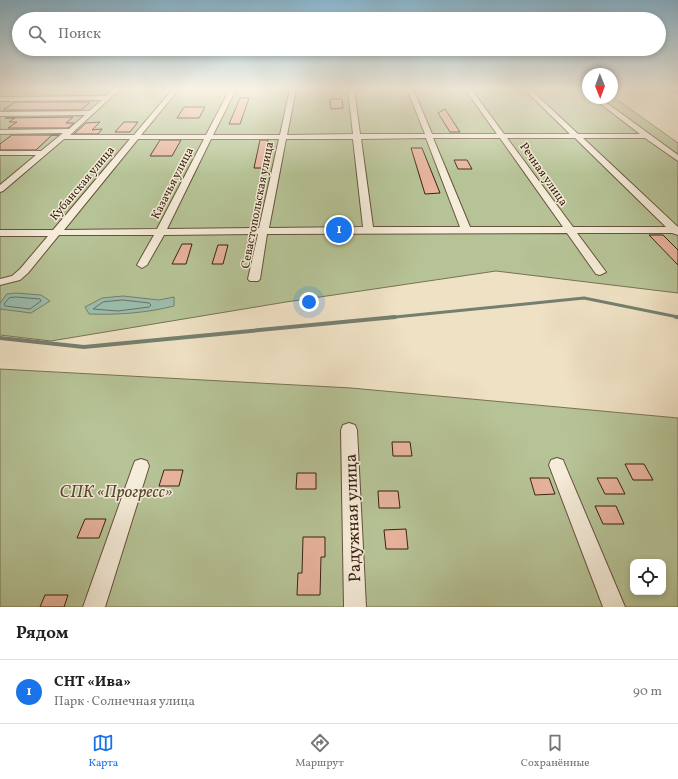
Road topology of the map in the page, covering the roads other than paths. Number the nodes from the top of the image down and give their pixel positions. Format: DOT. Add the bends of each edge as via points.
graph roads {
  1 [pos="85,117"];
  2 [pos="152,117"];
  3 [pos="219,117"];
  4 [pos="287,117"];
  5 [pos="354,117"];
  6 [pos="421,117"];
  7 [pos="489,117"];
  8 [pos="555,117"];
  9 [pos="622,117"];
  10 [pos="71,131"];
  11 [pos="0,132"];
  12 [pos="428,136"];
  13 [pos="503,136"];
  14 [pos="574,136"];
  15 [pos="647,136"];
  16 [pos="62,137"];
  17 [pos="136,137"];
  18 [pos="210,137"];
  19 [pos="282,137"];
  20 [pos="356,137"];
  21 [pos="0,153"];
  22 [pos="43,153"];
  23 [pos="678,158"];
  24 [pos="12,178"];
  25 [pos="0,179"];
  26 [pos="0,189"];
  27 [pos="569,229"];
  28 [pos="368,230"];
  29 [pos="466,230"];
  30 [pos="263,231"];
  31 [pos="677,231"];
  32 [pos="160,232"];
  33 [pos="0,233"];
  34 [pos="56,233"];
  35 [pos="142,265"];
  36 [pos="600,272"];
  37 [pos="254,279"];
  38 [pos="0,282"];
  39 [pos="349,430"];
  40 [pos="557,465"];
  41 [pos="141,466"];
  42 [pos="94,607"];
  43 [pos="355,607"];
  44 [pos="614,607"];
  1 -- 10 [label="street"];
  2 -- 17 [label="street, Кубанская улица"];
  3 -- 18 [label="street, Казачья улица"];
  4 -- 19 [label="street, Севастопольская улица"];
  5 -- 20 [label="street"];
  6 -- 12 [label="street"];
  7 -- 13 [label="street, Речная улица"];
  8 -- 14 [label="street"];
  9 -- 15 [label="street"];
  10 -- 11 [label="street"];
  10 -- 16 [label="street"];
  12 -- 13 [label="street"];
  12 -- 20 [label="street"];
  12 -- 29 [label="street"];
  13 -- 14 [label="street"];
  13 -- 27 [label="street, Речная улица"];
  14 -- 15 [label="street"];
  14 -- 31 [label="street"];
  15 -- 23 [label="street"];
  16 -- 17 [label="street"];
  16 -- 22 [label="street"];
  17 -- 18 [label="street"];
  17 -- 34 [label="street, Кубанская улица"];
  18 -- 19 [label="street"];
  18 -- 32 [label="street, Казачья улица"];
  19 -- 20 [label="street"];
  19 -- 30 [label="street, Севастопольская улица"];
  20 -- 28 [label="street"];
  21 -- 22 [label="street"];
  22 -- 24 [label="street"];
  24 -- 25 [label="street"];
  24 -- 26 [label="street"];
  27 -- 29 [label="street"];
  27 -- 31 [label="street"];
  27 -- 36 [label="street, Речная улица"];
  28 -- 29 [label="street"];
  28 -- 30 [label="street"];
  30 -- 32 [label="street"];
  30 -- 37 [label="street, Севастопольская улица"];
  32 -- 34 [label="street"];
  32 -- 35 [label="street, Казачья улица"];
  33 -- 34 [label="street"];
  34 -- 38 [label="street, Кубанская улица" via="16,278"];
  39 -- 43 [label="street, Радужная улица"];
  40 -- 44 [label="street"];
  41 -- 42 [label="street"];
}
